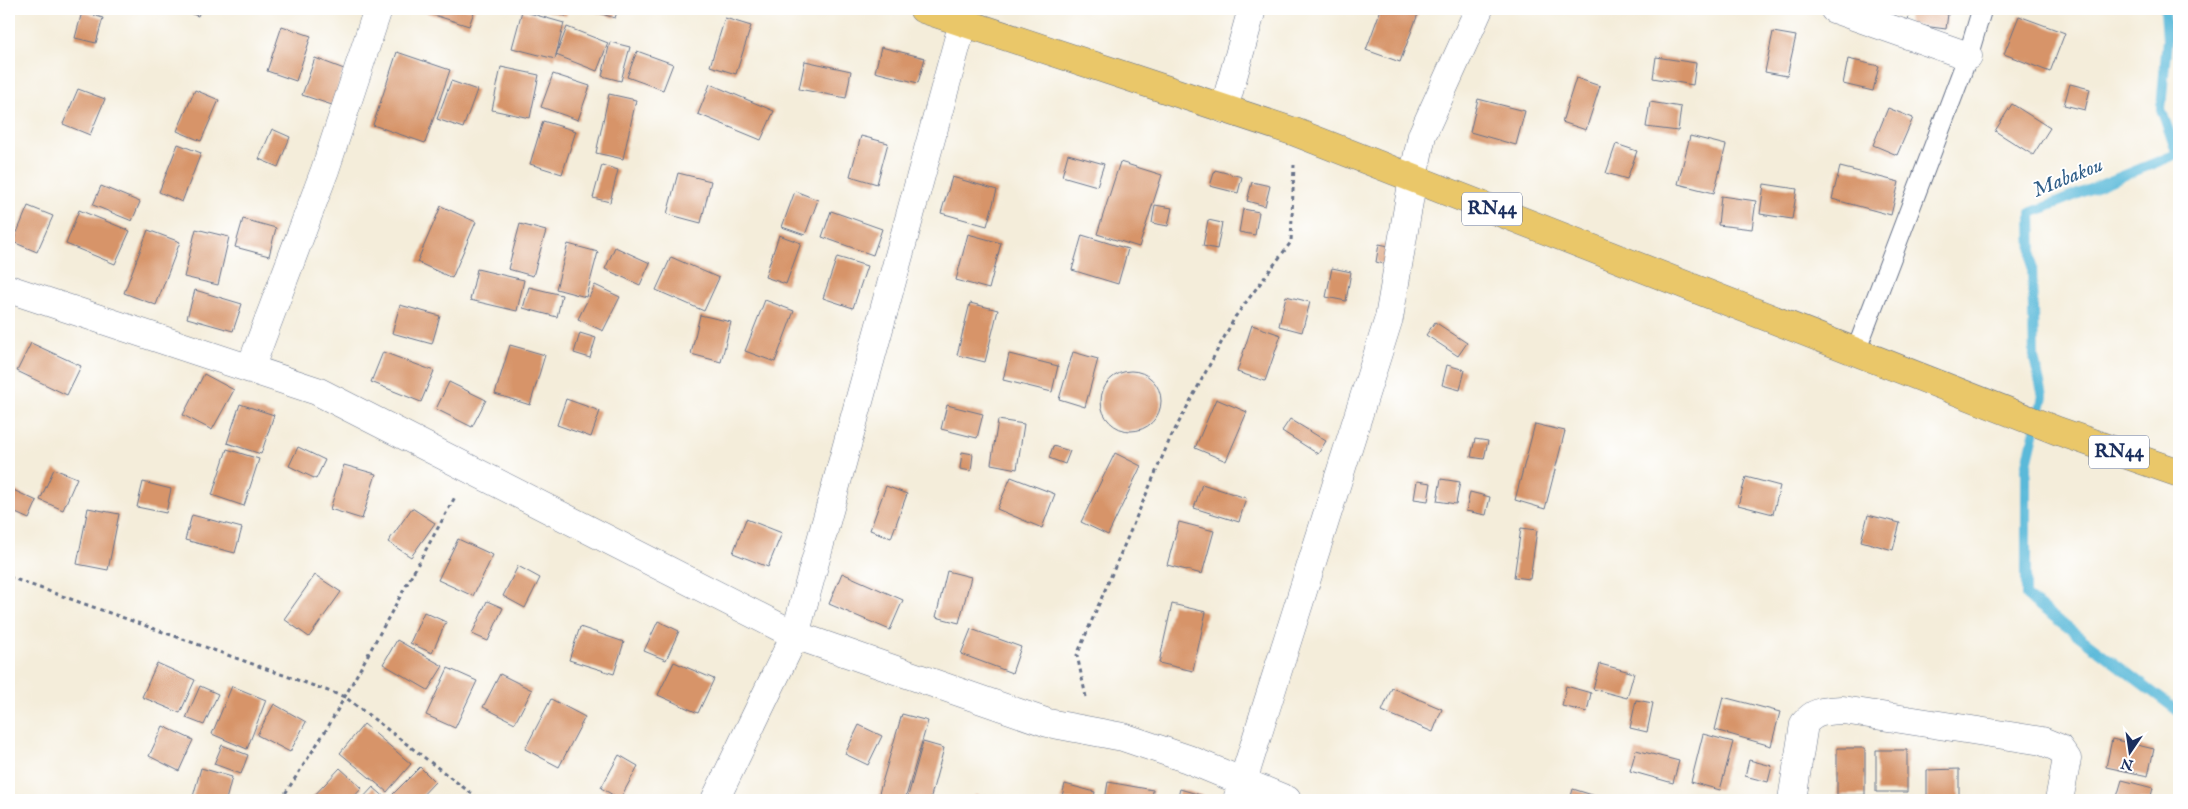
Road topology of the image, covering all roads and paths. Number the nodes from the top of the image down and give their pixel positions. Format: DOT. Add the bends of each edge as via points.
graph roads {
  1 [pos="378,9"];
  2 [pos="923,9"];
  3 [pos="1252,9"];
  4 [pos="1479,9"];
  5 [pos="1834,9"];
  6 [pos="1982,9"];
  7 [pos="963,22"];
  8 [pos="1968,56"];
  9 [pos="1224,108"];
  10 [pos="1295,132"];
  11 [pos="1412,178"];
  12 [pos="9,289"];
  13 [pos="1856,351"];
  14 [pos="250,369"];
  15 [pos="470,469"];
  16 [pos="2179,473"];
  17 [pos="9,576"];
  18 [pos="795,635"];
  19 [pos="345,697"];
  20 [pos="1093,732"];
  21 [pos="1240,791"];
  22 [pos="281,800"];
  23 [pos="480,800"];
  24 [pos="715,800"];
  25 [pos="1287,800"];
  26 [pos="1792,800"];
  27 [pos="2059,800"];
  1 -- 14 [label="street" via="325,170"];
  2 -- 7 [label="main road, RN44"];
  3 -- 9 [label="street"];
  4 -- 11 [label="street" via="1422,135"];
  5 -- 8 [label="street"];
  6 -- 8 [label="lane"];
  7 -- 9 [label="main road, RN44"];
  7 -- 18 [label="street"];
  8 -- 13 [label="lane"];
  9 -- 10 [label="main road, RN44"];
  10 -- 11 [label="main road, RN44"];
  10 -- 20 [label="path" via="1291,242 1235,317 1170,439 1077,655"];
  11 -- 13 [label="main road, RN44"];
  11 -- 21 [label="street" via="1389,318"];
  12 -- 14 [label="street"];
  13 -- 16 [label="main road, RN44" via="2058,431"];
  14 -- 15 [label="street" via="316,391"];
  15 -- 18 [label="street"];
  15 -- 19 [label="path"];
  17 -- 19 [label="path"];
  18 -- 20 [label="street" via="1048,723"];
  18 -- 24 [label="street"];
  19 -- 22 [label="path"];
  19 -- 23 [label="path"];
  20 -- 21 [label="street" via="1132,740 1188,759"];
  21 -- 25 [label="street"];
  26 -- 27 [label="street" via="1804,724 1811,715 1820,711 1843,710 2042,741 2058,748 2067,760"];
}
